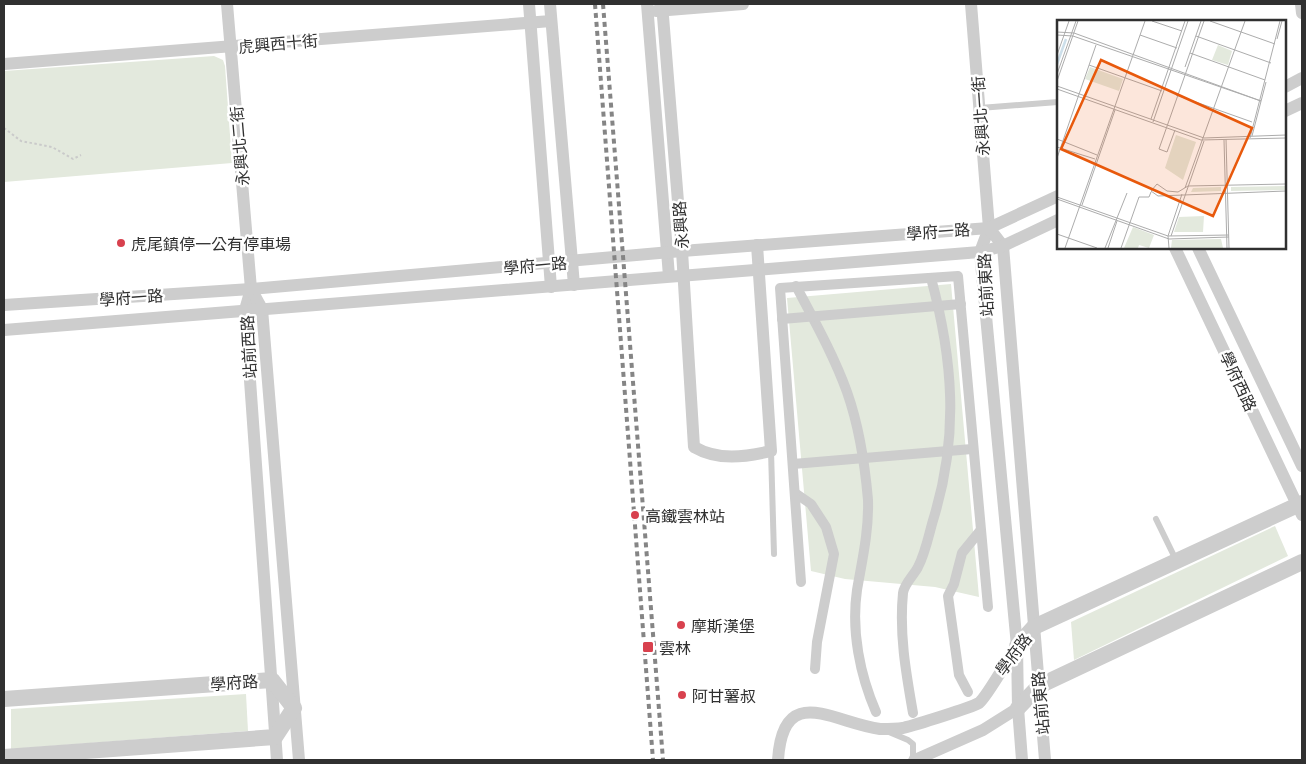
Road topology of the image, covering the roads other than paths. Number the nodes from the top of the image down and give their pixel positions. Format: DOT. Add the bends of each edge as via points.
graph roads {
  1 [pos="227,4"];
  2 [pos="529,4"];
  3 [pos="550,4"];
  4 [pos="743,4"];
  5 [pos="972,4"];
  6 [pos="1301,4"];
  7 [pos="662,7"];
  8 [pos="647,8"];
  9 [pos="1302,13"];
  10 [pos="551,21"];
  11 [pos="531,23"];
  12 [pos="231,47"];
  13 [pos="4,64"];
  14 [pos="1302,78"];
  15 [pos="1286,86"];
  16 [pos="1057,102"];
  17 [pos="1302,103"];
  18 [pos="980,108"];
  19 [pos="1286,111"];
  20 [pos="1057,196"];
  21 [pos="1057,220"];
  22 [pos="989,228"];
  23 [pos="758,245"];
  24 [pos="1003,246"];
  25 [pos="1175,249"];
  26 [pos="1198,249"];
  27 [pos="682,251"];
  28 [pos="666,252"];
  29 [pos="980,252"];
  30 [pos="572,262"];
  31 [pos="549,263"];
  32 [pos="759,269"];
  33 [pos="669,276"];
  34 [pos="682,276"];
  35 [pos="931,278"];
  36 [pos="574,285"];
  37 [pos="796,286"];
  38 [pos="551,287"];
  39 [pos="251,289"];
  40 [pos="960,304"];
  41 [pos="4,305"];
  42 [pos="939,306"];
  43 [pos="262,309"];
  44 [pos="245,310"];
  45 [pos="812,317"];
  46 [pos="782,319"];
  47 [pos="4,330"];
  48 [pos="972,449"];
  49 [pos="771,451"];
  50 [pos="947,451"];
  51 [pos="863,458"];
  52 [pos="793,464"];
  53 [pos="1302,466"];
  54 [pos="795,493"];
  55 [pos="1301,508"];
  56 [pos="1156,519"];
  57 [pos="980,531"];
  58 [pos="774,554"];
  59 [pos="1176,561"];
  60 [pos="1302,562"];
  61 [pos="801,582"];
  62 [pos="988,606"];
  63 [pos="1034,627"];
  64 [pos="1017,646"];
  65 [pos="815,669"];
  66 [pos="272,680"];
  67 [pos="1039,686"];
  68 [pos="968,692"];
  69 [pos="4,699"];
  70 [pos="294,708"];
  71 [pos="1018,708"];
  72 [pos="876,712"];
  73 [pos="913,713"];
  74 [pos="880,729"];
  75 [pos="275,738"];
  76 [pos="4,758"];
  77 [pos="277,760"];
  78 [pos="299,760"];
  79 [pos="778,760"];
  80 [pos="911,760"];
  81 [pos="915,760"];
  82 [pos="1022,760"];
  83 [pos="1045,760"];
  1 -- 12 [label="street, 永興北二街"];
  2 -- 11 [label="street"];
  3 -- 10 [label="street"];
  4 -- 7 [label="street"];
  5 -- 18 [label="street, 永興北一街"];
  6 -- 9 [label="street"];
  7 -- 8 [label="street"];
  7 -- 27 [label="street, 永興路"];
  8 -- 28 [label="street, 永興路"];
  10 -- 11 [label="street, 虎興西十街"];
  10 -- 30 [label="street"];
  11 -- 12 [label="street, 虎興西十街"];
  11 -- 31 [label="street"];
  12 -- 13 [label="street, 虎興西十街"];
  12 -- 39 [label="street, 永興北二街"];
  14 -- 15 [label="street"];
  16 -- 18 [label="lane"];
  17 -- 19 [label="street"];
  18 -- 22 [label="street, 永興北一街"];
  20 -- 22 [label="street, 學府一路"];
  21 -- 24 [label="street, 學府一路"];
  22 -- 23 [label="street, 學府一路"];
  22 -- 24 [label="street, 站前東路"];
  22 -- 29 [label="street, 站前東路"];
  23 -- 27 [label="street, 學府一路"];
  23 -- 32 [label="street"];
  24 -- 29 [label="street, 學府一路"];
  24 -- 63 [label="street, 站前東路"];
  25 -- 55 [label="street, 學府西路"];
  26 -- 53 [label="street, 學府西路"];
  27 -- 28 [label="street, 學府一路"];
  27 -- 34 [label="street, 永興路"];
  28 -- 30 [label="street, 學府一路"];
  28 -- 33 [label="street, 永興路"];
  29 -- 32 [label="street, 學府一路"];
  29 -- 64 [label="street, 站前東路"];
  30 -- 31 [label="street, 學府一路"];
  30 -- 36 [label="street"];
  31 -- 38 [label="street"];
  31 -- 39 [label="street, 學府一路"];
  32 -- 34 [label="street, 學府一路"];
  32 -- 49 [label="street"];
  33 -- 34 [label="street, 學府一路"];
  33 -- 36 [label="street, 學府一路"];
  34 -- 49 [label="street, 永興路" via="694,447 705,454 725,457"];
  35 -- 37 [label="street"];
  35 -- 40 [label="street" via="958,276"];
  35 -- 42 [label="street"];
  36 -- 38 [label="street, 學府一路"];
  37 -- 45 [label="street"];
  37 -- 46 [label="street" via="780,288"];
  38 -- 43 [label="street, 學府一路"];
  39 -- 41 [label="street, 學府一路"];
  39 -- 43 [label="street, 站前西路"];
  39 -- 44 [label="street, 站前西路"];
  40 -- 42 [label="street"];
  40 -- 48 [label="street"];
  42 -- 45 [label="street"];
  42 -- 50 [label="street" via="951,385 952,418"];
  43 -- 44 [label="street, 學府一路"];
  43 -- 70 [label="street, 站前西路"];
  44 -- 47 [label="street, 學府一路"];
  44 -- 66 [label="street, 站前西路"];
  45 -- 46 [label="street"];
  45 -- 51 [label="street" via="847,393"];
  46 -- 52 [label="street"];
  48 -- 50 [label="street"];
  48 -- 57 [label="street"];
  49 -- 58 [label="lane"];
  50 -- 51 [label="street"];
  50 -- 73 [label="street" via="939,501 928,539 919,566 903,590 902,640"];
  51 -- 52 [label="street"];
  51 -- 72 [label="street" via="868,502 866,545 858,589 857,649 867,691"];
  52 -- 54 [label="street"];
  54 -- 61 [label="street"];
  54 -- 65 [label="street" via="811,504 826,527 834,554"];
  55 -- 59 [label="street, 學府路"];
  56 -- 59 [label="lane"];
  57 -- 62 [label="street"];
  57 -- 68 [label="street" via="962,553 948,596 960,675"];
  59 -- 63 [label="street, 學府路"];
  60 -- 67 [label="street"];
  63 -- 64 [label="street, 學府路"];
  63 -- 67 [label="street, 站前東路"];
  64 -- 71 [label="street, 站前東路"];
  64 -- 74 [label="street, 學府路" via="979,702 901,728"];
  66 -- 69 [label="street, 學府路"];
  66 -- 70 [label="street, 學府路"];
  66 -- 75 [label="street, 站前西路"];
  67 -- 71 [label="street"];
  67 -- 83 [label="street, 站前東路"];
  70 -- 75 [label="street"];
  70 -- 78 [label="street, 站前西路"];
  71 -- 81 [label="street" via="983,730"];
  71 -- 82 [label="street, 站前東路"];
  74 -- 79 [label="street, 學府路" via="826,714 803,713 788,722 782,732"];
  74 -- 80 [label="lane" via="913,744"];
  75 -- 76 [label="street"];
  75 -- 77 [label="street, 站前西路"];
}
